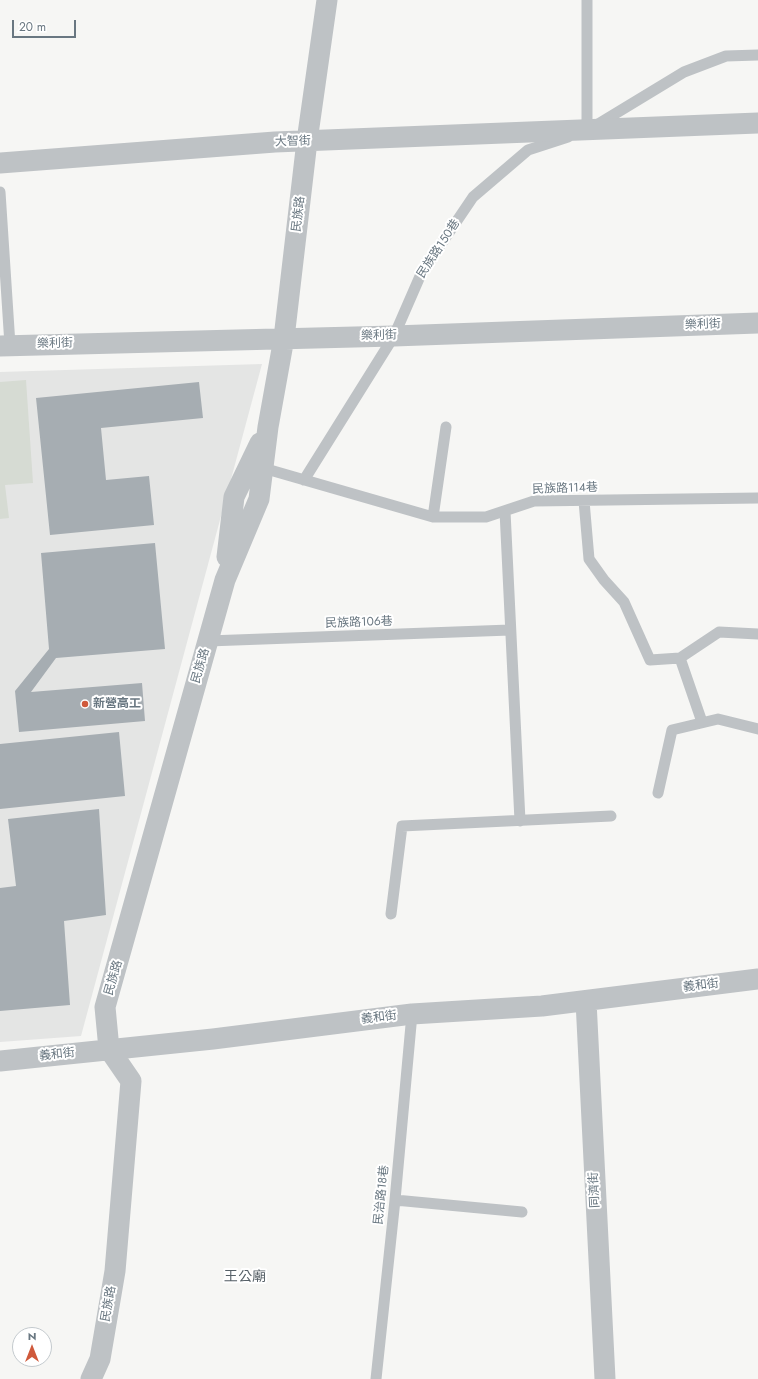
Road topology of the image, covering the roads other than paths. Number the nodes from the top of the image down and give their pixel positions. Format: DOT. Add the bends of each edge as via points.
graph roads {
  1 [pos="327,0"];
  2 [pos="587,0"];
  3 [pos="758,55"];
  4 [pos="758,123"];
  5 [pos="587,130"];
  6 [pos="308,141"];
  7 [pos="0,162"];
  8 [pos="0,192"];
  9 [pos="758,323"];
  10 [pos="394,336"];
  11 [pos="284,338"];
  12 [pos="5,346"];
  13 [pos="268,427"];
  14 [pos="446,427"];
  15 [pos="263,468"];
  16 [pos="304,480"];
  17 [pos="758,498"];
  18 [pos="584,501"];
  19 [pos="505,510"];
  20 [pos="433,517"];
  21 [pos="225,580"];
  22 [pos="510,630"];
  23 [pos="758,634"];
  24 [pos="208,641"];
  25 [pos="680,658"];
  26 [pos="702,722"];
  27 [pos="758,729"];
  28 [pos="658,793"];
  29 [pos="611,816"];
  30 [pos="520,821"];
  31 [pos="391,914"];
  32 [pos="758,979"];
  33 [pos="586,1001"];
  34 [pos="412,1014"];
  35 [pos="109,1049"];
  36 [pos="0,1061"];
  37 [pos="396,1200"];
  38 [pos="522,1212"];
  39 [pos="91,1379"];
  40 [pos="376,1379"];
  41 [pos="605,1379"];
  1 -- 6 [label="street, 民族路"];
  2 -- 5 [label="lane"];
  3 -- 5 [label="lane, 民族路150巷" via="726,56 684,72"];
  4 -- 5 [label="street, 民族路150巷"];
  5 -- 6 [label="street, 大智街"];
  5 -- 10 [label="lane, 民族路150巷" via="528,150 473,197 421,274"];
  6 -- 7 [label="street, 大智街"];
  6 -- 11 [label="street, 民族路"];
  8 -- 12 [label="lane"];
  9 -- 10 [label="street, 樂利街"];
  10 -- 11 [label="street, 樂利街"];
  10 -- 16 [label="lane, 民族路150巷"];
  11 -- 12 [label="street, 樂利街"];
  11 -- 13 [label="street, 民族路"];
  13 -- 15 [label="street, 民族路"];
  13 -- 21 [label="street, 民族路" via="234,497"];
  14 -- 20 [label="lane"];
  15 -- 16 [label="lane, 民族路114巷"];
  15 -- 21 [label="street, 民族路" via="259,499"];
  16 -- 20 [label="lane, 民族路114巷"];
  17 -- 18 [label="lane, 民族路114巷"];
  18 -- 19 [label="lane, 民族路114巷" via="534,501"];
  18 -- 25 [label="lane" via="589,558 624,602 650,660"];
  19 -- 20 [label="lane, 民族路114巷" via="486,517"];
  19 -- 22 [label="lane"];
  21 -- 24 [label="street, 民族路"];
  22 -- 24 [label="lane, 民族路106巷"];
  22 -- 30 [label="lane"];
  23 -- 25 [label="lane" via="719,632"];
  24 -- 35 [label="street, 民族路" via="106,1007"];
  25 -- 26 [label="lane"];
  26 -- 27 [label="lane" via="718,719"];
  26 -- 28 [label="lane" via="672,730"];
  29 -- 30 [label="lane"];
  30 -- 31 [label="lane" via="402,826"];
  32 -- 33 [label="street, 義和街"];
  33 -- 34 [label="street, 義和街"];
  33 -- 41 [label="street, 同濟街"];
  34 -- 35 [label="street, 義和街"];
  34 -- 37 [label="lane, 民治路18巷"];
  35 -- 36 [label="street, 義和街"];
  35 -- 39 [label="street, 民族路" via="131,1081 115,1271 100,1359"];
  37 -- 38 [label="lane"];
  37 -- 40 [label="lane, 民治路18巷"];
}
